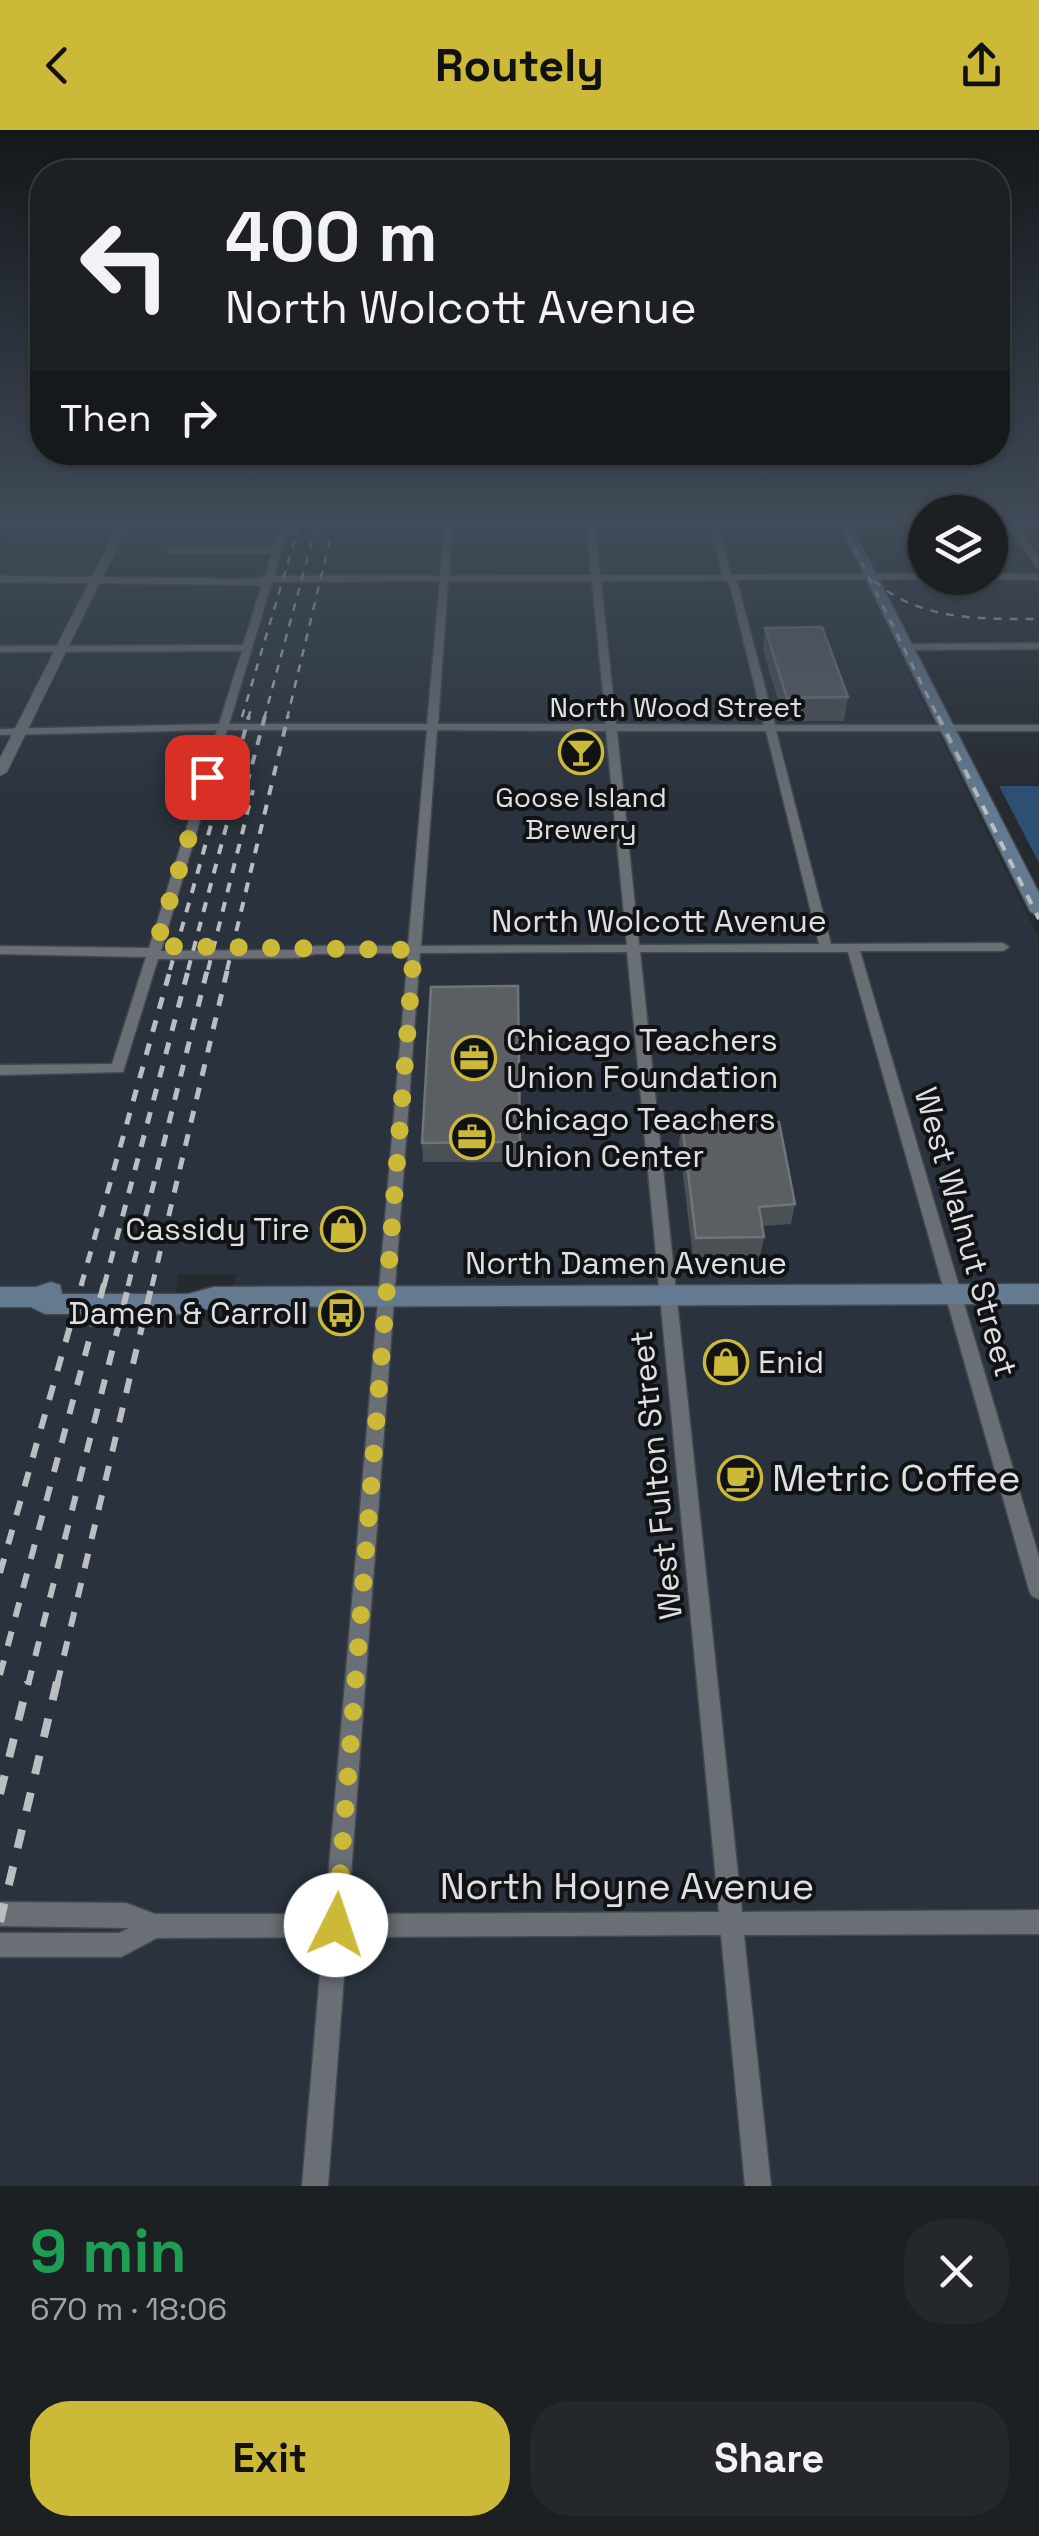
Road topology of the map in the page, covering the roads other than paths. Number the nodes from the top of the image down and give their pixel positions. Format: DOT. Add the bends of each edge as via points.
graph roads {
  1 [pos="78,615"];
  2 [pos="255,615"];
  3 [pos="441,615"];
  4 [pos="600,615"];
  5 [pos="740,615"];
  6 [pos="890,615"];
  7 [pos="1039,646"];
  8 [pos="906,647"];
  9 [pos="62,648"];
  10 [pos="246,648"];
  11 [pos="0,649"];
  12 [pos="1039,728"];
  13 [pos="772,729"];
  14 [pos="948,729"];
  15 [pos="218,730"];
  16 [pos="432,730"];
  17 [pos="611,730"];
  18 [pos="0,732"];
  19 [pos="21,732"];
  20 [pos="0,772"];
  21 [pos="1039,911"];
  22 [pos="1003,947"];
  23 [pos="826,948"];
  24 [pos="853,948"];
  25 [pos="633,949"];
  26 [pos="0,950"];
  27 [pos="414,950"];
  28 [pos="151,951"];
  29 [pos="0,1070"];
  30 [pos="953,1294"];
  31 [pos="1039,1294"];
  32 [pos="668,1296"];
  33 [pos="386,1297"];
  34 [pos="0,1298"];
  35 [pos="1039,1590"];
  36 [pos="0,1914"];
  37 [pos="1039,1922"];
  38 [pos="731,1923"];
  39 [pos="336,1925"];
  40 [pos="155,1926"];
  41 [pos="0,1945"];
  42 [pos="315,2186"];
  43 [pos="758,2186"];
  1 -- 9 [label="street"];
  2 -- 10 [label="street"];
  3 -- 16 [label="street"];
  4 -- 17 [label="street, West Fulton Street"];
  5 -- 13 [label="street"];
  6 -- 8 [label="main road"];
  7 -- 8 [label="street"];
  8 -- 14 [label="main road"];
  9 -- 10 [label="street"];
  9 -- 11 [label="street"];
  9 -- 19 [label="street"];
  10 -- 15 [label="street"];
  12 -- 14 [label="street, North Wood Street"];
  13 -- 14 [label="street, North Wood Street"];
  13 -- 17 [label="street, North Wood Street"];
  13 -- 23 [label="street"];
  14 -- 21 [label="main road"];
  15 -- 16 [label="street, North Wood Street"];
  15 -- 19 [label="street, North Wood Street"];
  15 -- 28 [label="street"];
  16 -- 17 [label="street, North Wood Street"];
  16 -- 27 [label="street"];
  17 -- 25 [label="street, West Fulton Street"];
  18 -- 19 [label="street, North Wood Street"];
  19 -- 20 [label="street"];
  22 -- 24 [label="street, North Wolcott Avenue"];
  23 -- 24 [label="street, North Wolcott Avenue"];
  23 -- 25 [label="street, North Wolcott Avenue"];
  24 -- 30 [label="street, West Walnut Street"];
  25 -- 27 [label="street, North Wolcott Avenue"];
  25 -- 32 [label="street, West Fulton Street"];
  26 -- 28 [label="street, North Wolcott Avenue"];
  27 -- 28 [label="street, North Wolcott Avenue"];
  27 -- 33 [label="street"];
  28 -- 29 [label="street" via="118,1070"];
  30 -- 31 [label="main road, North Damen Avenue"];
  30 -- 32 [label="main road, North Damen Avenue"];
  30 -- 35 [label="street, West Walnut Street"];
  32 -- 33 [label="main road, North Damen Avenue"];
  32 -- 38 [label="street, West Fulton Street"];
  33 -- 34 [label="main road, North Damen Avenue" via="214,1297 188,1304"];
  33 -- 39 [label="street"];
  36 -- 40 [label="street, North Hoyne Avenue" via="126,1914"];
  37 -- 38 [label="street, North Hoyne Avenue"];
  38 -- 39 [label="street, North Hoyne Avenue"];
  38 -- 43 [label="street, West Fulton Street"];
  39 -- 40 [label="street, North Hoyne Avenue"];
  39 -- 42 [label="street"];
  40 -- 41 [label="street, North Hoyne Avenue" via="121,1945"];
}
